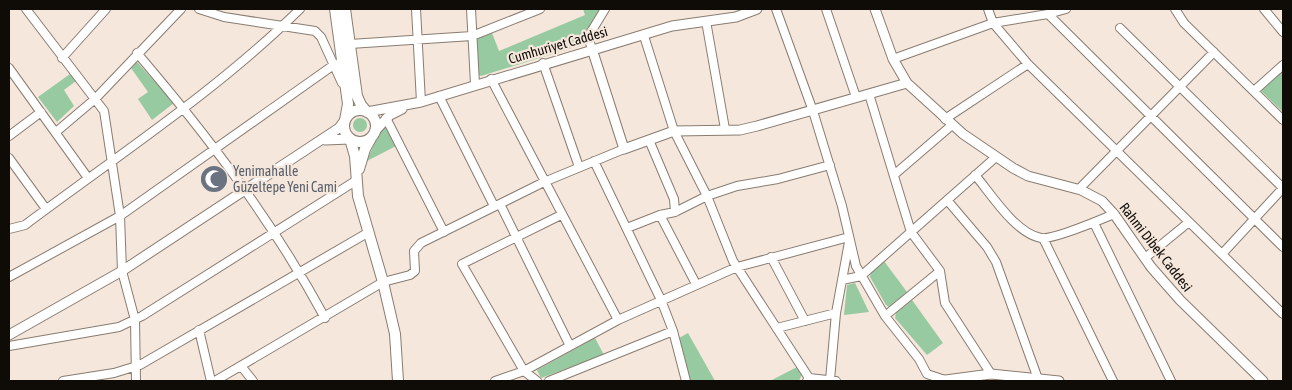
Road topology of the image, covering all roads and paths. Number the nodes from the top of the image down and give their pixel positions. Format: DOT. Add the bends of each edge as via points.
graph roads {
  1 [pos="26,9"];
  2 [pos="38,9"];
  3 [pos="106,9"];
  4 [pos="181,9"];
  5 [pos="199,9"];
  6 [pos="300,9"];
  7 [pos="334,9"];
  8 [pos="345,9"];
  9 [pos="416,9"];
  10 [pos="471,9"];
  11 [pos="540,9"];
  12 [pos="605,9"];
  13 [pos="757,9"];
  14 [pos="776,9"];
  15 [pos="826,9"];
  16 [pos="875,9"];
  17 [pos="988,9"];
  18 [pos="1066,9"];
  19 [pos="1176,9"];
  20 [pos="1264,9"];
  21 [pos="1048,14"];
  22 [pos="31,16"];
  23 [pos="706,21"];
  24 [pos="993,23"];
  25 [pos="281,27"];
  26 [pos="1120,28"];
  27 [pos="1283,32"];
  28 [pos="472,36"];
  29 [pos="644,36"];
  30 [pos="417,39"];
  31 [pos="350,44"];
  32 [pos="592,49"];
  33 [pos="1214,52"];
  34 [pos="137,53"];
  35 [pos="62,58"];
  36 [pos="894,59"];
  37 [pos="543,63"];
  38 [pos="335,64"];
  39 [pos="1028,64"];
  40 [pos="1283,65"];
  41 [pos="9,69"];
  42 [pos="491,79"];
  43 [pos="906,83"];
  44 [pos="475,84"];
  45 [pos="1180,87"];
  46 [pos="1254,91"];
  47 [pos="347,94"];
  48 [pos="869,94"];
  49 [pos="439,96"];
  50 [pos="856,97"];
  51 [pos="95,99"];
  52 [pos="421,102"];
  53 [pos="184,107"];
  54 [pos="813,110"];
  55 [pos="41,112"];
  56 [pos="367,112"];
  57 [pos="1151,116"];
  58 [pos="386,118"];
  59 [pos="345,120"];
  60 [pos="1283,120"];
  61 [pos="949,122"];
  62 [pos="726,129"];
  63 [pos="56,132"];
  64 [pos="674,132"];
  65 [pos="374,133"];
  66 [pos="9,136"];
  67 [pos="350,139"];
  68 [pos="649,140"];
  69 [pos="320,141"];
  70 [pos="215,148"];
  71 [pos="624,149"];
  72 [pos="1117,151"];
  73 [pos="996,157"];
  74 [pos="9,158"];
  75 [pos="113,161"];
  76 [pos="594,161"];
  77 [pos="830,165"];
  78 [pos="579,167"];
  79 [pos="895,174"];
  80 [pos="975,175"];
  81 [pos="88,178"];
  82 [pos="357,180"];
  83 [pos="544,182"];
  84 [pos="245,188"];
  85 [pos="1283,188"];
  86 [pos="1079,189"];
  87 [pos="707,196"];
  88 [pos="947,200"];
  89 [pos="497,205"];
  90 [pos="46,209"];
  91 [pos="675,212"];
  92 [pos="1114,214"];
  93 [pos="561,215"];
  94 [pos="660,215"];
  95 [pos="120,216"];
  96 [pos="1254,218"];
  97 [pos="1190,222"];
  98 [pos="1094,223"];
  99 [pos="627,228"];
  100 [pos="9,229"];
  101 [pos="274,231"];
  102 [pos="368,232"];
  103 [pos="444,232"];
  104 [pos="911,232"];
  105 [pos="516,237"];
  106 [pos="849,237"];
  107 [pos="1043,238"];
  108 [pos="1283,247"];
  109 [pos="1222,254"];
  110 [pos="771,257"];
  111 [pos="1145,258"];
  112 [pos="737,267"];
  113 [pos="122,271"];
  114 [pos="940,271"];
  115 [pos="301,273"];
  116 [pos="861,276"];
  117 [pos="9,277"];
  118 [pos="842,280"];
  119 [pos="383,282"];
  120 [pos="696,284"];
  121 [pos="661,300"];
  122 [pos="836,313"];
  123 [pos="1283,314"];
  124 [pos="885,316"];
  125 [pos="326,318"];
  126 [pos="134,320"];
  127 [pos="618,320"];
  128 [pos="805,321"];
  129 [pos="777,328"];
  130 [pos="199,330"];
  131 [pos="673,331"];
  132 [pos="9,335"];
  133 [pos="9,346"];
  134 [pos="570,346"];
  135 [pos="241,366"];
  136 [pos="135,367"];
  137 [pos="524,371"];
  138 [pos="991,374"];
  139 [pos="1038,379"];
  140 [pos="808,380"];
  141 [pos="833,380"];
  142 [pos="63,381"];
  143 [pos="136,381"];
  144 [pos="213,381"];
  145 [pos="253,381"];
  146 [pos="398,381"];
  147 [pos="495,381"];
  148 [pos="537,381"];
  149 [pos="549,381"];
  150 [pos="686,381"];
  151 [pos="944,381"];
  152 [pos="1060,381"];
  153 [pos="1113,381"];
  154 [pos="1171,381"];
  155 [pos="1261,381"];
  1 -- 22 [label="street"];
  2 -- 22 [label="street"];
  3 -- 35 [label="street"];
  4 -- 34 [label="street"];
  5 -- 25 [label="street"];
  6 -- 25 [label="street"];
  7 -- 47 [label="main road"];
  8 -- 31 [label="main road"];
  9 -- 30 [label="street"];
  10 -- 28 [label="street"];
  11 -- 28 [label="street"];
  12 -- 32 [label="street" via="588,38"];
  13 -- 23 [label="street, Cumhuriyet Caddesi" via="736,17"];
  14 -- 54 [label="street"];
  15 -- 50 [label="street"];
  16 -- 36 [label="street, Rahmi Dibek Caddesi"];
  17 -- 24 [label="street"];
  18 -- 21 [label="street"];
  19 -- 33 [label="street" via="1184,23"];
  20 -- 27 [label="street"];
  21 -- 24 [label="street"];
  21 -- 57 [label="street"];
  22 -- 35 [label="street"];
  23 -- 29 [label="street, Cumhuriyet Caddesi" via="672,26"];
  23 -- 62 [label="street"];
  24 -- 36 [label="street"];
  24 -- 39 [label="street"];
  25 -- 38 [label="street" via="316,31"];
  25 -- 53 [label="street"];
  26 -- 45 [label="street"];
  28 -- 30 [label="street"];
  28 -- 44 [label="street"];
  29 -- 32 [label="street, Cumhuriyet Caddesi"];
  29 -- 64 [label="street"];
  30 -- 31 [label="street"];
  30 -- 52 [label="street"];
  31 -- 56 [label="main road" via="357,96"];
  32 -- 37 [label="street, Cumhuriyet Caddesi"];
  32 -- 71 [label="street"];
  33 -- 45 [label="street"];
  33 -- 46 [label="street"];
  34 -- 51 [label="street"];
  34 -- 53 [label="street"];
  35 -- 51 [label="street"];
  36 -- 43 [label="street, Rahmi Dibek Caddesi"];
  37 -- 42 [label="street, Cumhuriyet Caddesi"];
  37 -- 78 [label="street"];
  38 -- 47 [label="street"];
  38 -- 70 [label="street"];
  39 -- 61 [label="street"];
  39 -- 72 [label="street"];
  40 -- 46 [label="street"];
  41 -- 55 [label="street"];
  42 -- 44 [label="street, Cumhuriyet Caddesi"];
  42 -- 83 [label="street"];
  43 -- 48 [label="street"];
  43 -- 61 [label="street, Rahmi Dibek Caddesi"];
  44 -- 49 [label="street, Cumhuriyet Caddesi"];
  45 -- 57 [label="street"];
  45 -- 85 [label="street"];
  46 -- 60 [label="street"];
  47 -- 59 [label="main road"];
  48 -- 50 [label="street"];
  48 -- 79 [label="street"];
  49 -- 52 [label="street, Cumhuriyet Caddesi"];
  49 -- 89 [label="street"];
  50 -- 54 [label="street"];
  51 -- 63 [label="street"];
  51 -- 75 [label="street" via="104,111"];
  52 -- 56 [label="street, Cumhuriyet Caddesi"];
  52 -- 58 [label="street"];
  53 -- 70 [label="street"];
  53 -- 75 [label="street"];
  54 -- 62 [label="street" via="740,130"];
  54 -- 77 [label="street"];
  55 -- 63 [label="street"];
  55 -- 66 [label="street"];
  56 -- 59 [label="main road" via="354,112"];
  56 -- 65 [label="main road" via="375,121"];
  57 -- 72 [label="street"];
  57 -- 96 [label="street"];
  58 -- 65 [label="street"];
  58 -- 103 [label="street"];
  59 -- 67 [label="main road" via="345,130"];
  59 -- 69 [label="street"];
  61 -- 73 [label="street, Rahmi Dibek Caddesi"];
  61 -- 79 [label="street"];
  62 -- 64 [label="street"];
  63 -- 81 [label="street"];
  64 -- 68 [label="street"];
  64 -- 87 [label="street"];
  65 -- 67 [label="main road" via="363,142"];
  65 -- 82 [label="main road" via="361,160"];
  67 -- 69 [label="street"];
  67 -- 82 [label="main road"];
  68 -- 71 [label="street"];
  68 -- 91 [label="street" via="674,199"];
  69 -- 84 [label="street"];
  70 -- 84 [label="street"];
  70 -- 95 [label="street"];
  71 -- 76 [label="street"];
  72 -- 86 [label="street"];
  72 -- 97 [label="street"];
  73 -- 80 [label="street"];
  73 -- 86 [label="street, Rahmi Dibek Caddesi" via="1028,176"];
  74 -- 90 [label="street"];
  75 -- 81 [label="street"];
  75 -- 95 [label="street"];
  76 -- 78 [label="street"];
  76 -- 99 [label="street"];
  77 -- 87 [label="street"];
  77 -- 106 [label="street"];
  78 -- 83 [label="street"];
  79 -- 104 [label="street"];
  80 -- 88 [label="street"];
  80 -- 107 [label="street" via="1021,230"];
  81 -- 90 [label="street"];
  82 -- 101 [label="street"];
  82 -- 102 [label="main road"];
  83 -- 89 [label="street"];
  83 -- 93 [label="street"];
  84 -- 101 [label="street"];
  84 -- 113 [label="street"];
  85 -- 96 [label="street"];
  86 -- 92 [label="street, Rahmi Dibek Caddesi" via="1102,201"];
  87 -- 91 [label="street"];
  87 -- 112 [label="street"];
  88 -- 104 [label="street"];
  88 -- 139 [label="street" via="996,262"];
  89 -- 103 [label="street"];
  89 -- 105 [label="street"];
  90 -- 100 [label="street" via="25,225"];
  91 -- 94 [label="street"];
  92 -- 98 [label="street"];
  92 -- 111 [label="street, Rahmi Dibek Caddesi"];
  93 -- 105 [label="street"];
  93 -- 127 [label="street"];
  94 -- 99 [label="street"];
  94 -- 120 [label="street"];
  95 -- 113 [label="street"];
  95 -- 117 [label="street"];
  96 -- 108 [label="street"];
  96 -- 109 [label="street"];
  97 -- 109 [label="street"];
  97 -- 111 [label="street"];
  98 -- 107 [label="street"];
  98 -- 154 [label="street"];
  99 -- 121 [label="street"];
  101 -- 115 [label="street"];
  101 -- 126 [label="street"];
  102 -- 115 [label="street"];
  102 -- 119 [label="main road"];
  103 -- 119 [label="street" via="421,243 414,251 415,271"];
  104 -- 114 [label="street"];
  104 -- 116 [label="street"];
  105 -- 134 [label="street"];
  105 -- 137 [label="street" via="462,264"];
  106 -- 110 [label="street"];
  106 -- 116 [label="street"];
  106 -- 118 [label="street"];
  107 -- 153 [label="street"];
  109 -- 123 [label="street"];
  110 -- 112 [label="street"];
  110 -- 128 [label="street"];
  111 -- 155 [label="street, Rahmi Dibek Caddesi" via="1198,319"];
  112 -- 120 [label="street"];
  112 -- 129 [label="street"];
  113 -- 126 [label="street"];
  113 -- 132 [label="street"];
  114 -- 124 [label="street"];
  114 -- 138 [label="street" via="945,303"];
  115 -- 125 [label="street"];
  115 -- 130 [label="street"];
  116 -- 118 [label="street"];
  116 -- 124 [label="street"];
  118 -- 122 [label="street"];
  119 -- 125 [label="street"];
  119 -- 146 [label="main road" via="396,339"];
  120 -- 121 [label="street"];
  121 -- 127 [label="street"];
  121 -- 131 [label="street"];
  122 -- 128 [label="street"];
  122 -- 141 [label="street"];
  124 -- 151 [label="street" via="927,374"];
  125 -- 135 [label="street"];
  126 -- 133 [label="street" via="119,327"];
  126 -- 136 [label="street"];
  127 -- 134 [label="street"];
  128 -- 129 [label="street"];
  129 -- 140 [label="street"];
  130 -- 136 [label="street"];
  130 -- 144 [label="street"];
  131 -- 149 [label="street"];
  131 -- 150 [label="street"];
  134 -- 137 [label="street"];
  135 -- 144 [label="street"];
  135 -- 145 [label="street"];
  136 -- 142 [label="street"];
  136 -- 143 [label="street"];
  137 -- 147 [label="street"];
  137 -- 148 [label="street"];
  138 -- 139 [label="street"];
  138 -- 151 [label="street"];
  139 -- 152 [label="street"];
  140 -- 141 [label="street"];
}
